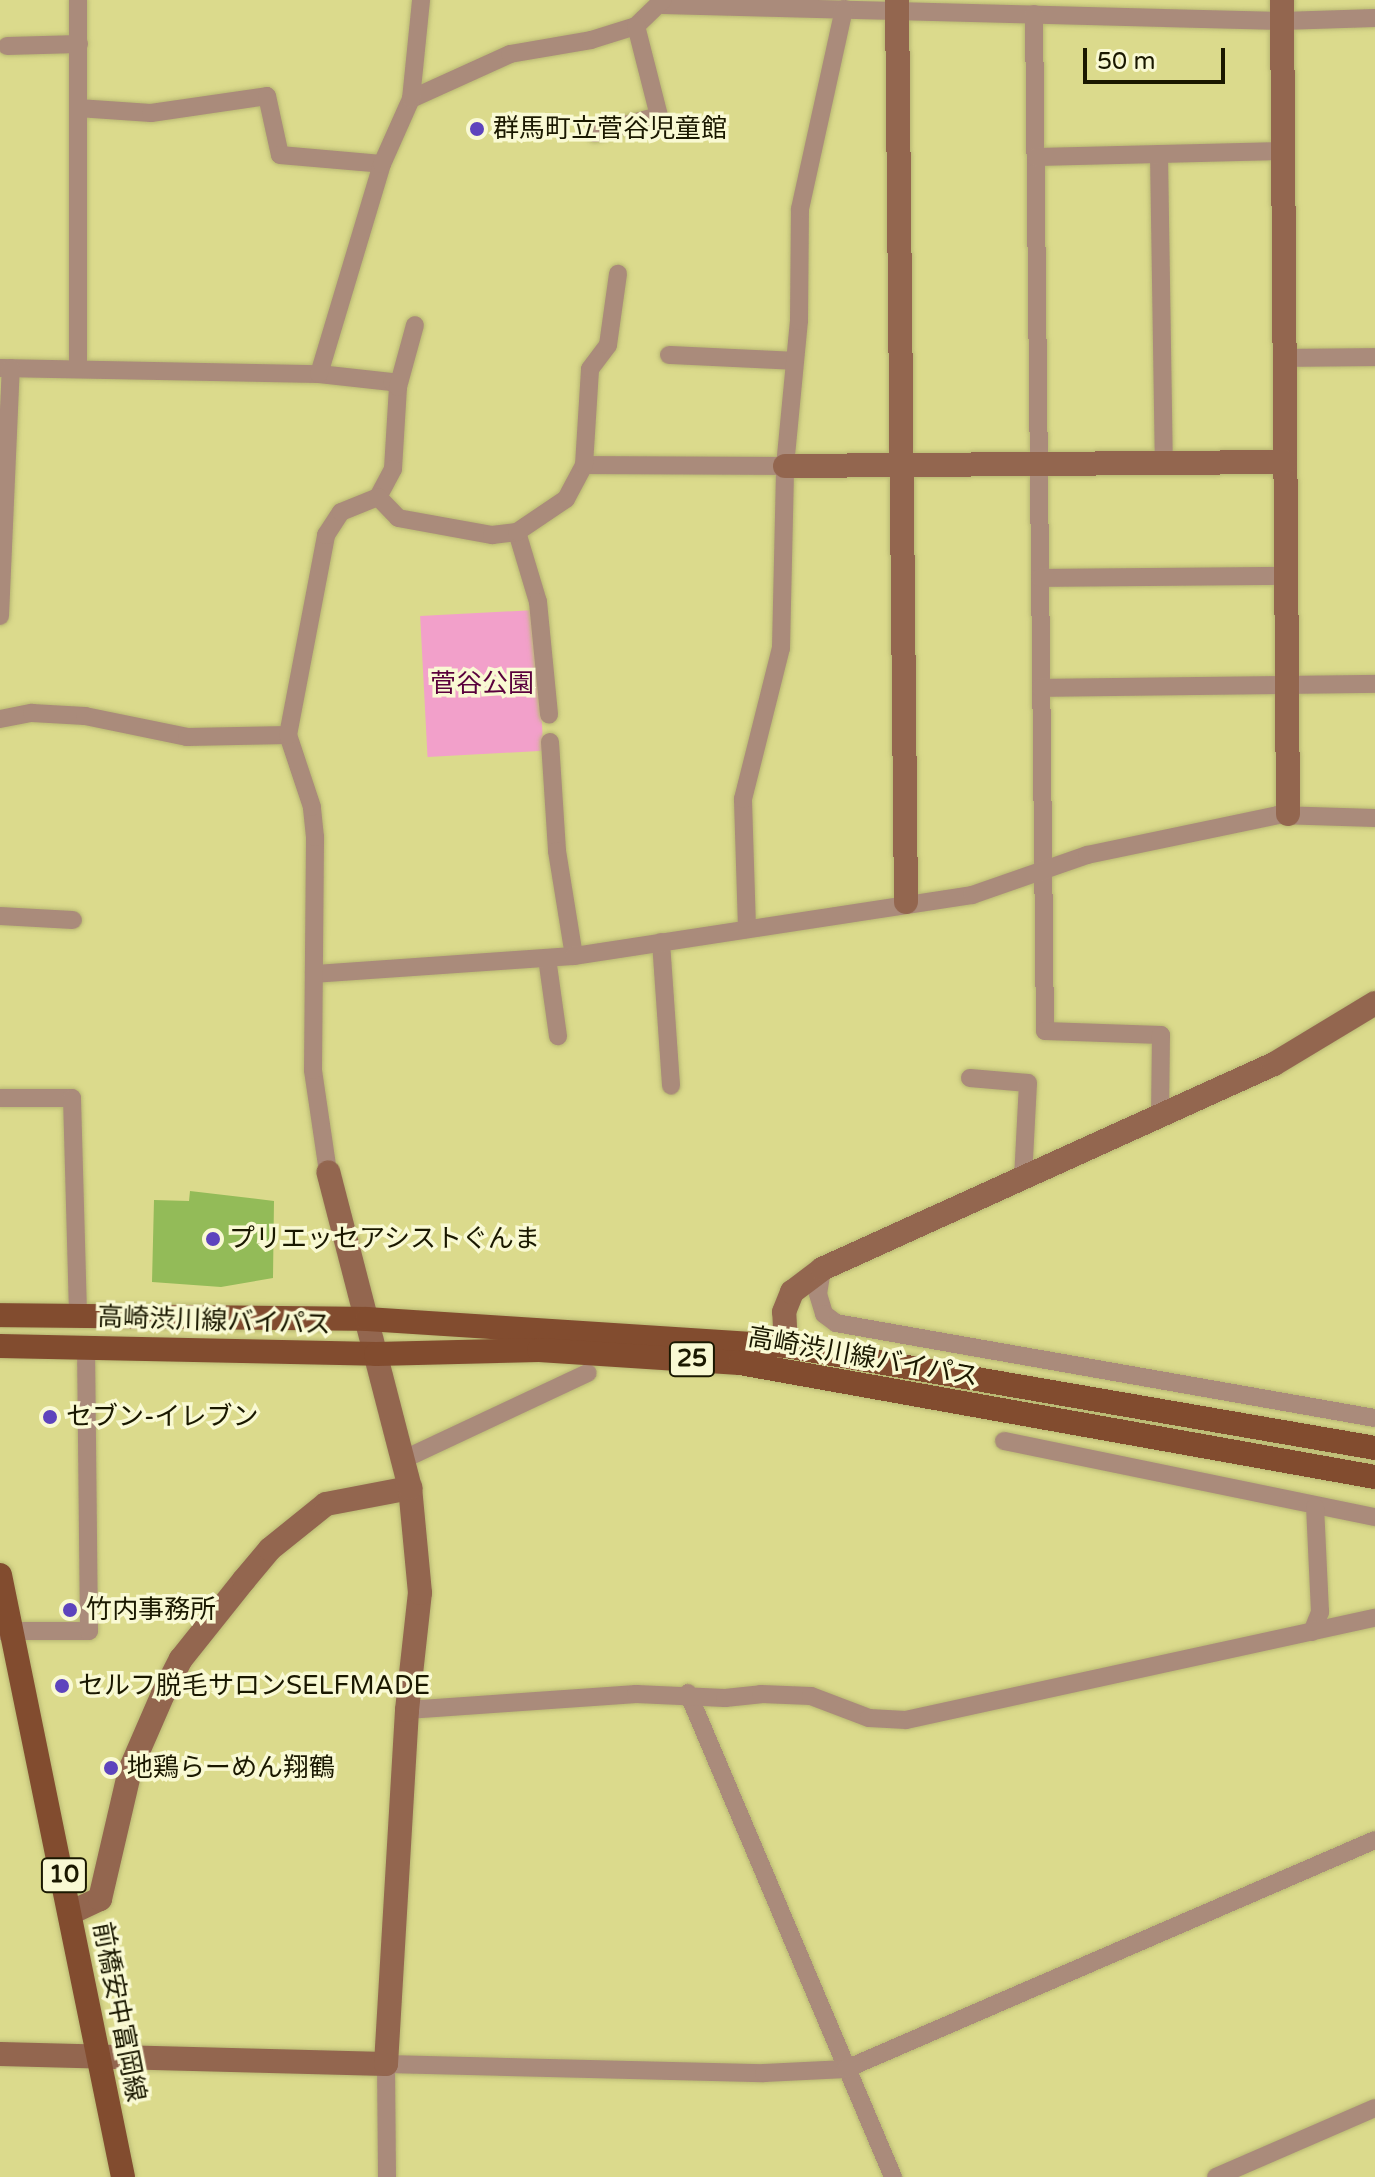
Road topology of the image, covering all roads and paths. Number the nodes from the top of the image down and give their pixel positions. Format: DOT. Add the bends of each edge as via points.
graph roads {
  1 [pos="78,0"];
  2 [pos="421,0"];
  3 [pos="663,2"];
  4 [pos="897,5"];
  5 [pos="844,9"];
  6 [pos="1282,10"];
  7 [pos="1034,14"];
  8 [pos="1375,18"];
  9 [pos="636,26"];
  10 [pos="79,44"];
  11 [pos="7,46"];
  12 [pos="411,99"];
  13 [pos="78,108"];
  14 [pos="595,133"];
  15 [pos="1283,151"];
  16 [pos="1159,154"];
  17 [pos="1036,157"];
  18 [pos="382,164"];
  19 [pos="618,274"];
  20 [pos="415,325"];
  21 [pos="669,355"];
  22 [pos="1375,357"];
  23 [pos="1284,358"];
  24 [pos="794,361"];
  25 [pos="6,368"];
  26 [pos="78,369"];
  27 [pos="319,374"];
  28 [pos="398,387"];
  29 [pos="1285,462"];
  30 [pos="1164,463"];
  31 [pos="1038,464"];
  32 [pos="584,465"];
  33 [pos="903,465"];
  34 [pos="785,466"];
  35 [pos="378,497"];
  36 [pos="517,532"];
  37 [pos="1,553"];
  38 [pos="1285,576"];
  39 [pos="1040,578"];
  40 [pos="0,616"];
  41 [pos="1375,684"];
  42 [pos="1287,685"];
  43 [pos="1041,688"];
  44 [pos="549,714"];
  45 [pos="0,719"];
  46 [pos="288,735"];
  47 [pos="550,742"];
  48 [pos="1288,814"];
  49 [pos="1375,818"];
  50 [pos="1043,870"];
  51 [pos="906,902"];
  52 [pos="0,916"];
  53 [pos="73,920"];
  54 [pos="747,928"];
  55 [pos="661,942"];
  56 [pos="574,956"];
  57 [pos="547,958"];
  58 [pos="314,974"];
  59 [pos="1375,1003"];
  60 [pos="558,1036"];
  61 [pos="970,1078"];
  62 [pos="671,1086"];
  63 [pos="0,1098"];
  64 [pos="1160,1116"];
  65 [pos="328,1172"];
  66 [pos="1023,1178"];
  67 [pos="822,1269"];
  68 [pos="0,1315"];
  69 [pos="78,1316"];
  70 [pos="367,1319"];
  71 [pos="86,1345"];
  72 [pos="0,1346"];
  73 [pos="786,1346"];
  74 [pos="376,1354"];
  75 [pos="588,1373"];
  76 [pos="1375,1418"];
  77 [pos="1004,1441"];
  78 [pos="1375,1448"];
  79 [pos="402,1460"];
  80 [pos="1375,1477"];
  81 [pos="410,1488"];
  82 [pos="1315,1507"];
  83 [pos="1375,1517"];
  84 [pos="0,1575"];
  85 [pos="1375,1618"];
  86 [pos="7,1631"];
  87 [pos="1312,1632"];
  88 [pos="688,1693"];
  89 [pos="407,1710"];
  90 [pos="1375,1840"];
  91 [pos="72,1912"];
  92 [pos="0,2054"];
  93 [pos="98,2059"];
  94 [pos="386,2064"];
  95 [pos="846,2069"];
  96 [pos="1375,2108"];
  97 [pos="123,2177"];
  98 [pos="387,2177"];
  99 [pos="893,2177"];
  100 [pos="1216,2177"];
  1 -- 10 [label="street"];
  2 -- 12 [label="street"];
  3 -- 5 [label="street"];
  3 -- 9 [label="street"];
  4 -- 5 [label="street"];
  4 -- 7 [label="street"];
  4 -- 33 [label="street"];
  5 -- 24 [label="street" via="800,209"];
  6 -- 7 [label="street"];
  6 -- 8 [label="street"];
  6 -- 15 [label="street"];
  7 -- 17 [label="street"];
  9 -- 12 [label="street" via="510,54"];
  9 -- 14 [label="street" via="659,116"];
  10 -- 11 [label="street"];
  10 -- 13 [label="street"];
  12 -- 18 [label="street"];
  13 -- 18 [label="street" via="151,113 267,96 280,155"];
  13 -- 26 [label="street"];
  15 -- 16 [label="street"];
  15 -- 23 [label="street"];
  16 -- 17 [label="street"];
  16 -- 30 [label="street"];
  17 -- 31 [label="street"];
  18 -- 27 [label="street"];
  19 -- 32 [label="street" via="608,345 590,369"];
  20 -- 28 [label="street"];
  21 -- 24 [label="street"];
  22 -- 23 [label="street"];
  23 -- 29 [label="street"];
  24 -- 34 [label="street"];
  25 -- 26 [label="street"];
  25 -- 37 [label="street"];
  26 -- 27 [label="street"];
  27 -- 28 [label="street"];
  28 -- 35 [label="street" via="393,469"];
  29 -- 30 [label="street"];
  29 -- 38 [label="street"];
  30 -- 31 [label="street"];
  31 -- 33 [label="street"];
  31 -- 39 [label="street"];
  32 -- 34 [label="street"];
  32 -- 36 [label="street" via="566,499"];
  33 -- 34 [label="street"];
  33 -- 51 [label="street"];
  34 -- 54 [label="street" via="781,648 743,799"];
  35 -- 36 [label="street" via="398,518 450,531"];
  35 -- 46 [label="street" via="341,512 326,535"];
  36 -- 44 [label="street" via="538,602"];
  37 -- 40 [label="street"];
  38 -- 39 [label="street"];
  38 -- 42 [label="street"];
  39 -- 43 [label="street"];
  41 -- 42 [label="street"];
  42 -- 43 [label="street"];
  42 -- 48 [label="street"];
  43 -- 50 [label="street"];
  45 -- 46 [label="street" via="32,713 85,716 187,737"];
  46 -- 58 [label="street" via="312,807"];
  47 -- 56 [label="street" via="557,851"];
  48 -- 49 [label="street"];
  48 -- 50 [label="street" via="1087,855"];
  50 -- 51 [label="street" via="972,895"];
  50 -- 64 [label="street" via="1045,1031 1161,1035"];
  51 -- 54 [label="street"];
  52 -- 53 [label="street"];
  54 -- 55 [label="street"];
  55 -- 56 [label="street"];
  55 -- 62 [label="street"];
  56 -- 57 [label="street"];
  57 -- 58 [label="street"];
  57 -- 60 [label="street"];
  58 -- 65 [label="street" via="313,1070"];
  59 -- 64 [label="street" via="1274,1064"];
  61 -- 66 [label="street" via="1028,1083"];
  63 -- 69 [label="street" via="72,1098"];
  64 -- 66 [label="street"];
  65 -- 70 [label="street"];
  66 -- 67 [label="street"];
  67 -- 73 [label="street" via="792,1292 784,1312"];
  67 -- 76 [label="street" via="818,1294 824,1314 836,1323"];
  68 -- 69 [label="main road, 高崎渋川線バイパス / 25"];
  69 -- 70 [label="main road, 高崎渋川線バイパス / 25"];
  70 -- 73 [label="main road, 高崎渋川線バイパス / 25"];
  70 -- 74 [label="street"];
  71 -- 72 [label="main road, 高崎渋川線バイパス / 25"];
  71 -- 74 [label="main road, 高崎渋川線バイパス / 25"];
  71 -- 86 [label="street" via="89,1631"];
  73 -- 78 [label="main road, 高崎渋川線バイパス / 25"];
  74 -- 79 [label="street"];
  74 -- 80 [label="main road, 高崎渋川線バイパス / 25" via="539,1350 740,1363"];
  75 -- 79 [label="street"];
  77 -- 82 [label="street"];
  79 -- 81 [label="street"];
  81 -- 89 [label="street" via="420,1593"];
  81 -- 91 [label="street" via="326,1504 270,1549 181,1659 130,1770 100,1899"];
  82 -- 83 [label="street"];
  82 -- 87 [label="street" via="1320,1612"];
  84 -- 86 [label="main road, 前橋安中富岡線 / 10"];
  85 -- 87 [label="street"];
  86 -- 91 [label="main road, 前橋安中富岡線 / 10"];
  87 -- 88 [label="street" via="906,1720 869,1718 811,1696 725,1698"];
  88 -- 89 [label="street"];
  88 -- 95 [label="street"];
  89 -- 94 [label="street"];
  90 -- 95 [label="street"];
  91 -- 93 [label="main road, 前橋安中富岡線 / 10"];
  92 -- 93 [label="street"];
  93 -- 94 [label="street"];
  93 -- 97 [label="main road, 前橋安中富岡線 / 10"];
  94 -- 95 [label="street" via="764,2073"];
  94 -- 98 [label="street"];
  95 -- 99 [label="street"];
  96 -- 100 [label="street"];
}
